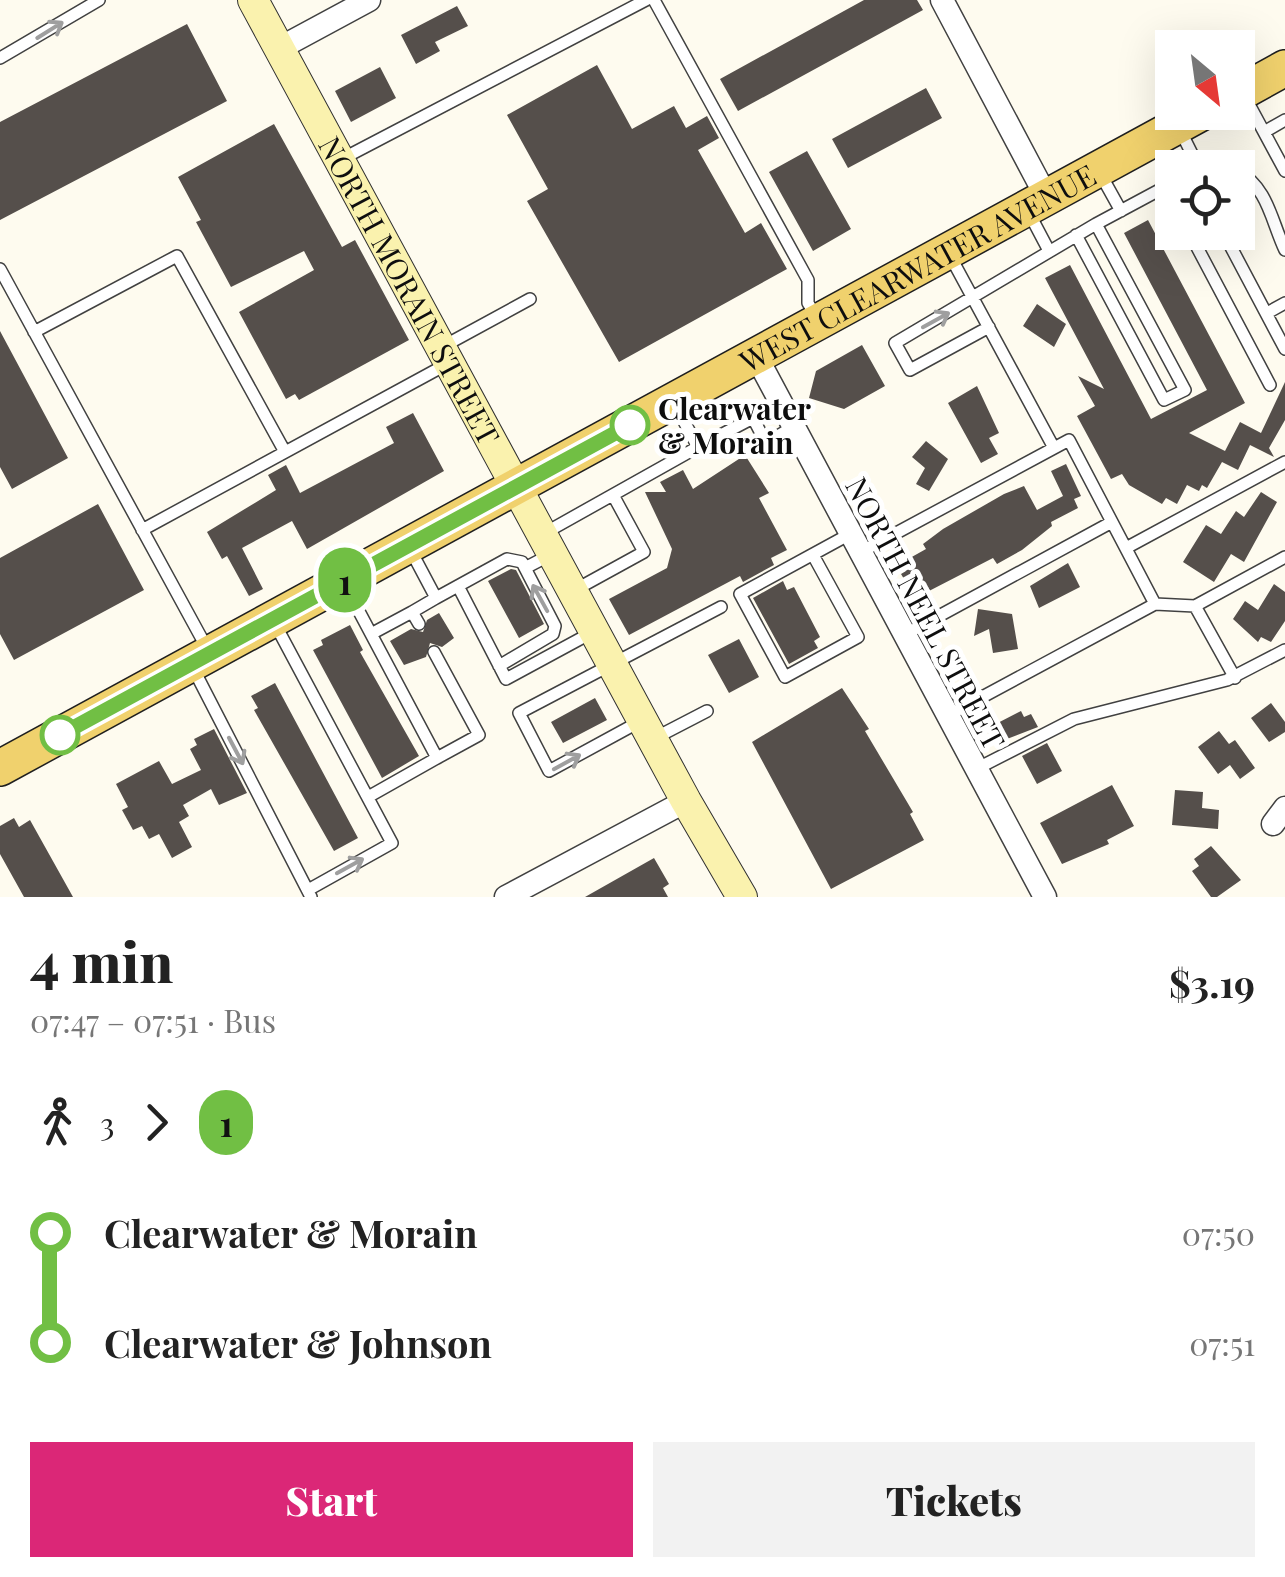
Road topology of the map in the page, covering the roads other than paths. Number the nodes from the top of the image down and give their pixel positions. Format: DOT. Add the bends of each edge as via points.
graph roads {
  1 [pos="99,0"];
  2 [pos="253,0"];
  3 [pos="368,0"];
  4 [pos="646,0"];
  5 [pos="654,0"];
  6 [pos="942,0"];
  7 [pos="280,48"];
  8 [pos="0,58"];
  9 [pos="1285,68"];
  10 [pos="1255,84"];
  11 [pos="1255,117"];
  12 [pos="1285,120"];
  13 [pos="1171,130"];
  14 [pos="1264,132"];
  15 [pos="340,160"];
  16 [pos="1098,170"];
  17 [pos="1285,171"];
  18 [pos="1255,182"];
  19 [pos="1155,193"];
  20 [pos="1267,200"];
  21 [pos="1036,203"];
  22 [pos="1121,211"];
  23 [pos="1285,222"];
  24 [pos="1096,224"];
  25 [pos="1076,234"];
  26 [pos="1048,249"];
  27 [pos="1199,250"];
  28 [pos="1233,250"];
  29 [pos="1285,250"];
  30 [pos="948,252"];
  31 [pos="0,269"];
  32 [pos="530,299"];
  33 [pos="974,299"];
  34 [pos="1285,303"];
  35 [pos="1267,312"];
  36 [pos="819,322"];
  37 [pos="989,327"];
  38 [pos="1280,327"];
  39 [pos="34,332"];
  40 [pos="1285,348"];
  41 [pos="445,355"];
  42 [pos="756,356"];
  43 [pos="1270,385"];
  44 [pos="673,401"];
  45 [pos="794,427"];
  46 [pos="698,448"];
  47 [pos="1054,448"];
  48 [pos="286,452"];
  49 [pos="1285,462"];
  50 [pos="517,486"];
  51 [pos="613,495"];
  52 [pos="1112,522"];
  53 [pos="142,530"];
  54 [pos="855,543"];
  55 [pos="548,544"];
  56 [pos="408,546"];
  57 [pos="1126,548"];
  58 [pos="813,555"];
  59 [pos="1285,557"];
  60 [pos="525,568"];
  61 [pos="343,581"];
  62 [pos="458,586"];
  63 [pos="573,590"];
  64 [pos="436,598"];
  65 [pos="1156,604"];
  66 [pos="1195,606"];
  67 [pos="721,608"];
  68 [pos="412,612"];
  69 [pos="272,620"];
  70 [pos="419,624"];
  71 [pos="595,631"];
  72 [pos="372,634"];
  73 [pos="904,635"];
  74 [pos="1285,650"];
  75 [pos="434,652"];
  76 [pos="200,659"];
  77 [pos="612,664"];
  78 [pos="500,666"];
  79 [pos="1235,678"];
  80 [pos="707,710"];
  81 [pos="947,716"];
  82 [pos="647,730"];
  83 [pos="437,758"];
  84 [pos="0,768"];
  85 [pos="976,769"];
  86 [pos="368,797"];
  87 [pos="686,802"];
  88 [pos="309,893"];
  89 [pos="506,897"];
  90 [pos="742,897"];
  91 [pos="1045,897"];
  8 -- 1 [label="lane, one-way"];
  2 -- 7 [label="main road, NORTH MORAIN STREET"];
  3 -- 7 [label="street"];
  4 -- 15 [label="lane"];
  5 -- 36 [label="lane" via="808,280 808,303"];
  6 -- 21 [label="street"];
  7 -- 15 [label="main road, NORTH MORAIN STREET"];
  9 -- 10 [label="main road"];
  11 -- 14 [label="lane"];
  12 -- 14 [label="lane"];
  13 -- 16 [label="main road, WEST CLEARWATER AVENUE"];
  14 -- 17 [label="lane"];
  15 -- 41 [label="main road, NORTH MORAIN STREET"];
  16 -- 21 [label="main road, WEST CLEARWATER AVENUE"];
  16 -- 22 [label="lane"];
  18 -- 20 [label="lane"];
  19 -- 22 [label="lane"];
  20 -- 23 [label="lane"];
  20 -- 29 [label="lane"];
  21 -- 26 [label="lane"];
  21 -- 30 [label="main road, WEST CLEARWATER AVENUE"];
  22 -- 24 [label="lane"];
  24 -- 25 [label="lane"];
  24 -- 25 [label="lane" via="1184,390 1164,400"];
  25 -- 26 [label="lane"];
  26 -- 33 [label="lane"];
  27 -- 43 [label="lane"];
  28 -- 35 [label="lane"];
  30 -- 33 [label="lane"];
  30 -- 36 [label="main road, WEST CLEARWATER AVENUE"];
  31 -- 39 [label="lane"];
  32 -- 41 [label="lane"];
  33 -- 37 [label="lane"];
  37 -- 33 [label="lane, one-way" via="910,370 895,343"];
  34 -- 35 [label="lane"];
  35 -- 38 [label="lane"];
  36 -- 42 [label="main road, WEST CLEARWATER AVENUE"];
  37 -- 47 [label="lane"];
  38 -- 40 [label="lane"];
  39 -- 48 [label="lane" via="177,256"];
  39 -- 53 [label="lane"];
  41 -- 48 [label="lane"];
  41 -- 50 [label="main road, NORTH MORAIN STREET"];
  42 -- 44 [label="main road, WEST CLEARWATER AVENUE"];
  42 -- 45 [label="street, NORTH NEEL STREET"];
  44 -- 46 [label="lane"];
  44 -- 50 [label="main road, WEST CLEARWATER AVENUE"];
  45 -- 46 [label="lane" via="766,443 753,418"];
  45 -- 54 [label="street, NORTH NEEL STREET"];
  46 -- 51 [label="lane"];
  47 -- 52 [label="lane" via="1069,440"];
  47 -- 54 [label="lane"];
  48 -- 53 [label="lane"];
  49 -- 57 [label="lane"];
  50 -- 55 [label="main road, NORTH MORAIN STREET"];
  50 -- 56 [label="main road, WEST CLEARWATER AVENUE"];
  51 -- 55 [label="lane"];
  51 -- 63 [label="lane" via="644,552"];
  52 -- 57 [label="lane"];
  52 -- 73 [label="lane"];
  53 -- 76 [label="lane"];
  54 -- 58 [label="lane"];
  54 -- 73 [label="street, NORTH NEEL STREET"];
  55 -- 60 [label="lane"];
  55 -- 63 [label="main road, NORTH MORAIN STREET"];
  56 -- 61 [label="main road, WEST CLEARWATER AVENUE"];
  56 -- 64 [label="lane"];
  57 -- 65 [label="lane"];
  58 -- 58 [label="lane" via="740,594 785,677 858,637"];
  59 -- 66 [label="lane"];
  60 -- 62 [label="lane" via="507,560"];
  78 -- 60 [label="lane, one-way" via="553,634"];
  61 -- 69 [label="main road, WEST CLEARWATER AVENUE"];
  61 -- 72 [label="lane"];
  62 -- 64 [label="lane"];
  62 -- 78 [label="lane"];
  63 -- 71 [label="main road, NORTH MORAIN STREET"];
  64 -- 68 [label="lane"];
  65 -- 66 [label="lane"];
  65 -- 81 [label="lane"];
  66 -- 79 [label="lane"];
  67 -- 77 [label="lane"];
  68 -- 70 [label="lane"];
  68 -- 72 [label="lane"];
  69 -- 76 [label="main road, WEST CLEARWATER AVENUE"];
  69 -- 86 [label="lane"];
  71 -- 77 [label="main road, NORTH MORAIN STREET"];
  71 -- 78 [label="lane" via="506,678"];
  72 -- 83 [label="lane"];
  73 -- 81 [label="street, NORTH NEEL STREET"];
  74 -- 79 [label="lane"];
  75 -- 83 [label="lane" via="479,735"];
  76 -- 84 [label="main road, WEST CLEARWATER AVENUE"];
  76 -- 88 [label="lane, one-way"];
  77 -- 82 [label="main road, NORTH MORAIN STREET"];
  77 -- 82 [label="lane, one-way" via="519,713 549,771"];
  79 -- 85 [label="lane" via="1074,719"];
  80 -- 82 [label="lane"];
  81 -- 85 [label="street, NORTH NEEL STREET"];
  82 -- 87 [label="main road, NORTH MORAIN STREET"];
  83 -- 86 [label="lane"];
  85 -- 91 [label="street, NORTH NEEL STREET"];
  88 -- 86 [label="lane, one-way" via="392,843"];
  87 -- 89 [label="street"];
  87 -- 90 [label="main road, NORTH MORAIN STREET"];
}
